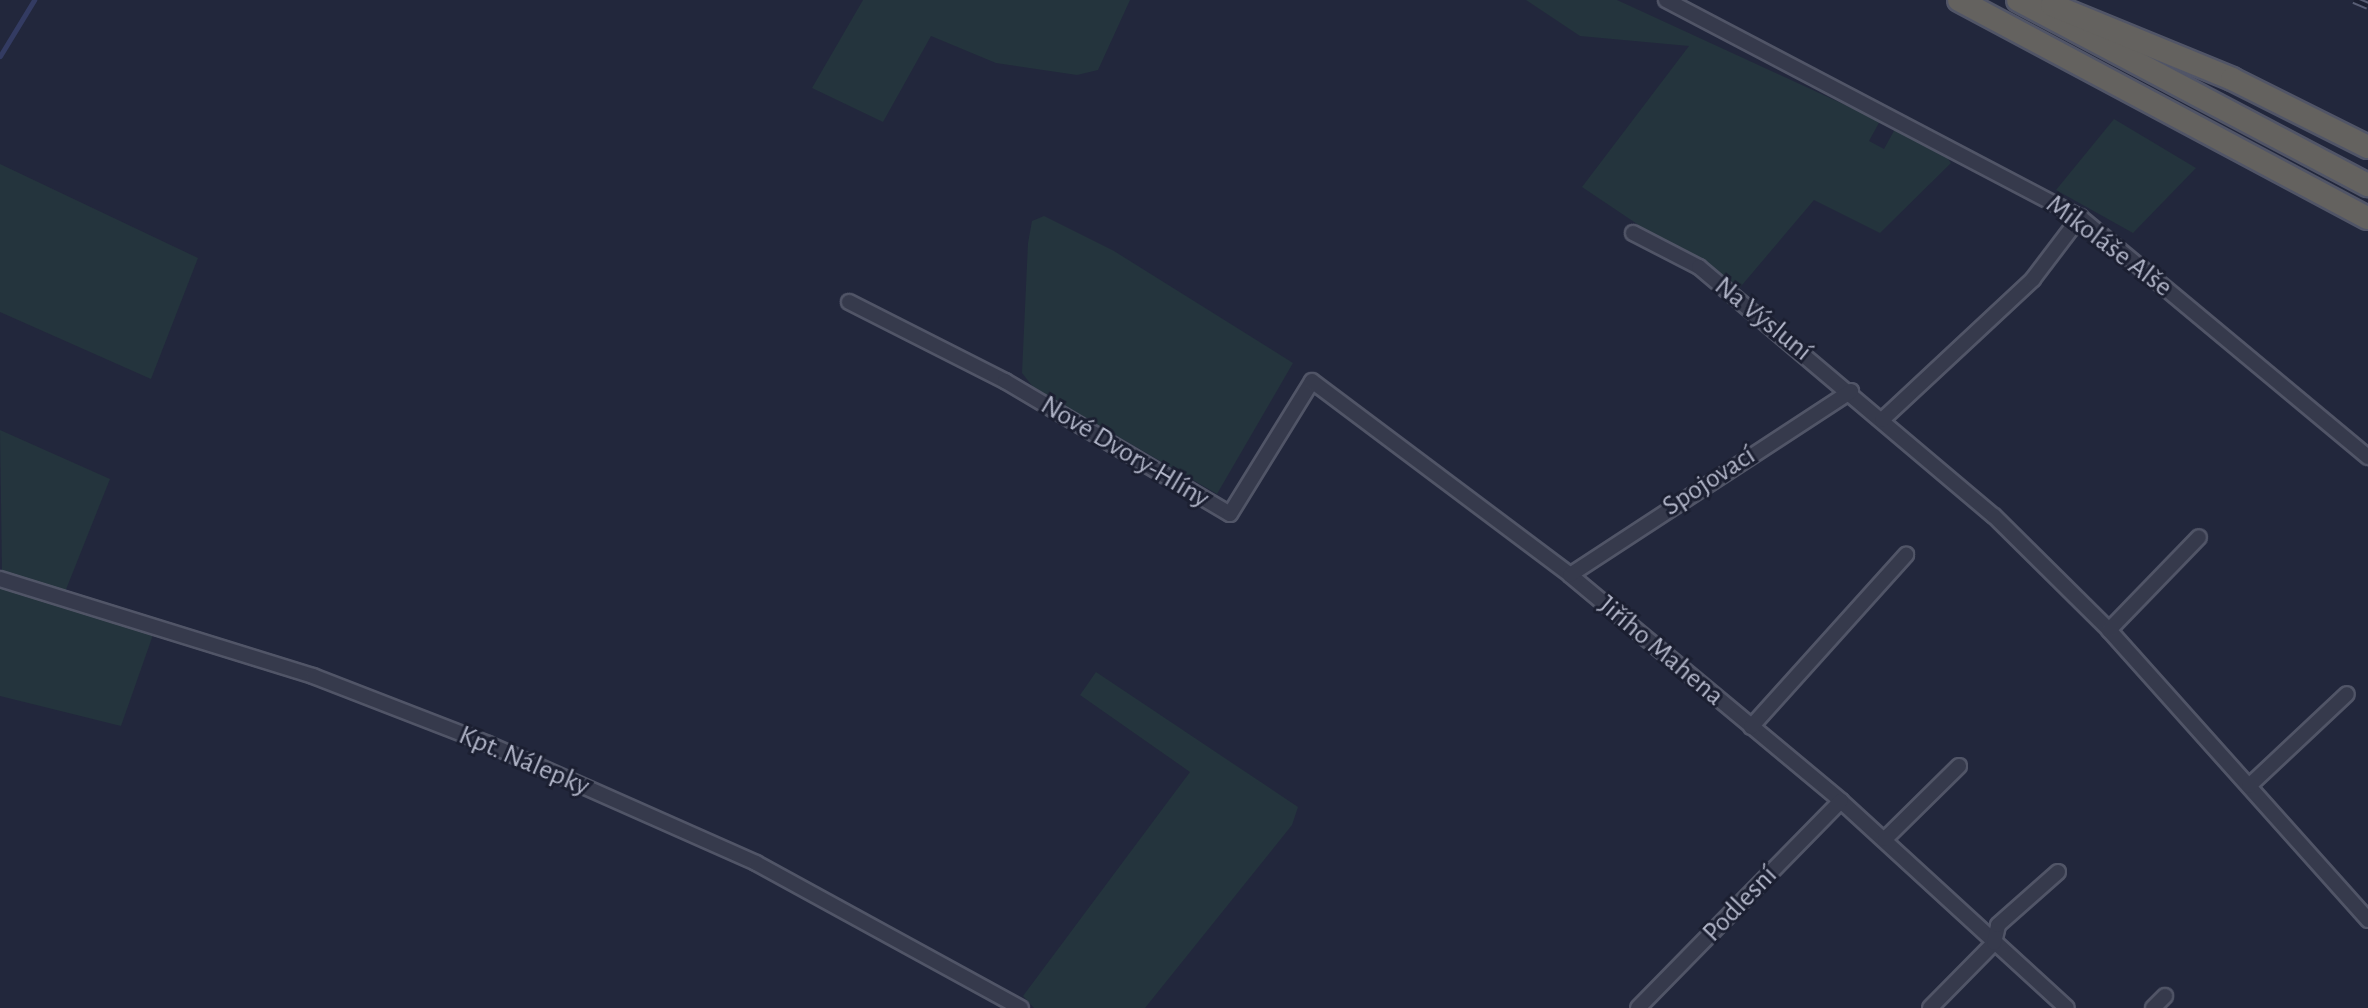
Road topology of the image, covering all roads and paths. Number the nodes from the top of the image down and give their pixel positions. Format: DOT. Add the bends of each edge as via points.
graph roads {
  1 [pos="1666,0"];
  2 [pos="1959,0"];
  3 [pos="2018,0"];
  4 [pos="2038,0"];
  5 [pos="2368,147"];
  6 [pos="2368,185"];
  7 [pos="2080,217"];
  8 [pos="2368,218"];
  9 [pos="1633,233"];
  10 [pos="849,302"];
  11 [pos="1851,391"];
  12 [pos="1882,420"];
  13 [pos="2368,457"];
  14 [pos="2199,537"];
  15 [pos="1906,555"];
  16 [pos="1570,575"];
  17 [pos="0,579"];
  18 [pos="2109,630"];
  19 [pos="2347,694"];
  20 [pos="1751,727"];
  21 [pos="1959,766"];
  22 [pos="2249,786"];
  23 [pos="1841,801"];
  24 [pos="1885,839"];
  25 [pos="2058,872"];
  26 [pos="2368,920"];
  27 [pos="1996,936"];
  28 [pos="2165,996"];
  29 [pos="1021,1008"];
  30 [pos="1638,1008"];
  31 [pos="1930,1008"];
  32 [pos="2067,1008"];
  33 [pos="2153,1008"];
  1 -- 7 [label="street, Mikoláše Alše" via="1780,55"];
  2 -- 8 [label="highway"];
  3 -- 6 [label="highway"];
  4 -- 5 [label="highway" via="2232,79"];
  7 -- 12 [label="street" via="2033,279"];
  7 -- 13 [label="street, Mikoláše Alše"];
  9 -- 11 [label="street, Na Výsluní" via="1699,267"];
  10 -- 16 [label="street, Nové Dvory-Hlíny" via="1005,381 1230,514 1312,381"];
  11 -- 12 [label="street, Na Výsluní"];
  11 -- 16 [label="street, Spojovací"];
  12 -- 18 [label="street, Na Výsluní"];
  14 -- 18 [label="street"];
  15 -- 20 [label="street, Jiřího Mahena"];
  16 -- 20 [label="street, Jiřího Mahena"];
  17 -- 29 [label="street, Kpt. Nálepky" via="313,676 488,744 756,863"];
  18 -- 22 [label="street, Na Výsluní"];
  19 -- 22 [label="street"];
  20 -- 23 [label="street, Jiřího Mahena"];
  21 -- 24 [label="street"];
  22 -- 26 [label="street, Na Výsluní"];
  23 -- 24 [label="street, Jiřího Mahena"];
  23 -- 30 [label="street, Podlesní"];
  24 -- 27 [label="street, Jiřího Mahena"];
  25 -- 27 [label="street" via="1998,925"];
  27 -- 31 [label="street"];
  27 -- 32 [label="street, Jiřího Mahena"];
  28 -- 33 [label="street"];
}
